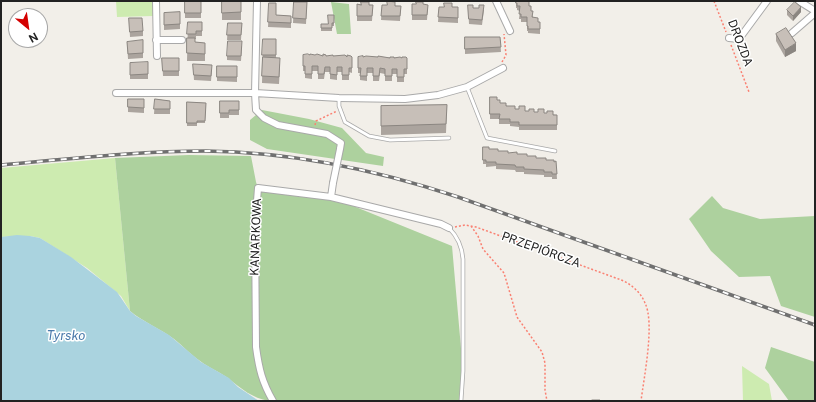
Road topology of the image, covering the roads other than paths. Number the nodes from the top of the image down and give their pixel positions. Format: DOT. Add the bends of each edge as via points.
graph roads {
  1 [pos="156,1"];
  2 [pos="257,1"];
  3 [pos="496,1"];
  4 [pos="768,1"];
  5 [pos="799,1"];
  6 [pos="815,12"];
  7 [pos="509,29"];
  8 [pos="792,33"];
  9 [pos="729,38"];
  10 [pos="156,40"];
  11 [pos="182,40"];
  12 [pos="156,56"];
  13 [pos="502,69"];
  14 [pos="467,87"];
  15 [pos="116,93"];
  16 [pos="255,93"];
  17 [pos="339,98"];
  18 [pos="449,138"];
  19 [pos="555,151"];
  20 [pos="331,197"];
  21 [pos="449,228"];
  22 [pos="273,401"];
  23 [pos="461,401"];
  1 -- 10 [label="street"];
  2 -- 16 [label="street"];
  3 -- 7 [label="street"];
  4 -- 9 [label="street" via="739,39"];
  5 -- 6 [label="street"];
  6 -- 8 [label="street"];
  10 -- 11 [label="street"];
  10 -- 12 [label="street"];
  13 -- 14 [label="street"];
  14 -- 17 [label="street" via="438,95 405,99"];
  14 -- 19 [label="lane" via="487,138"];
  15 -- 16 [label="street"];
  16 -- 17 [label="street"];
  16 -- 20 [label="street, bridge" via="256,110 264,118 278,124 328,134 341,143"];
  17 -- 18 [label="lane" via="345,122 369,136 390,140"];
  20 -- 21 [label="street"];
  20 -- 22 [label="street, KANARKOWA" via="258,188 255,227 256,348 265,386"];
  21 -- 23 [label="lane" via="460,242 463,259"];
}
